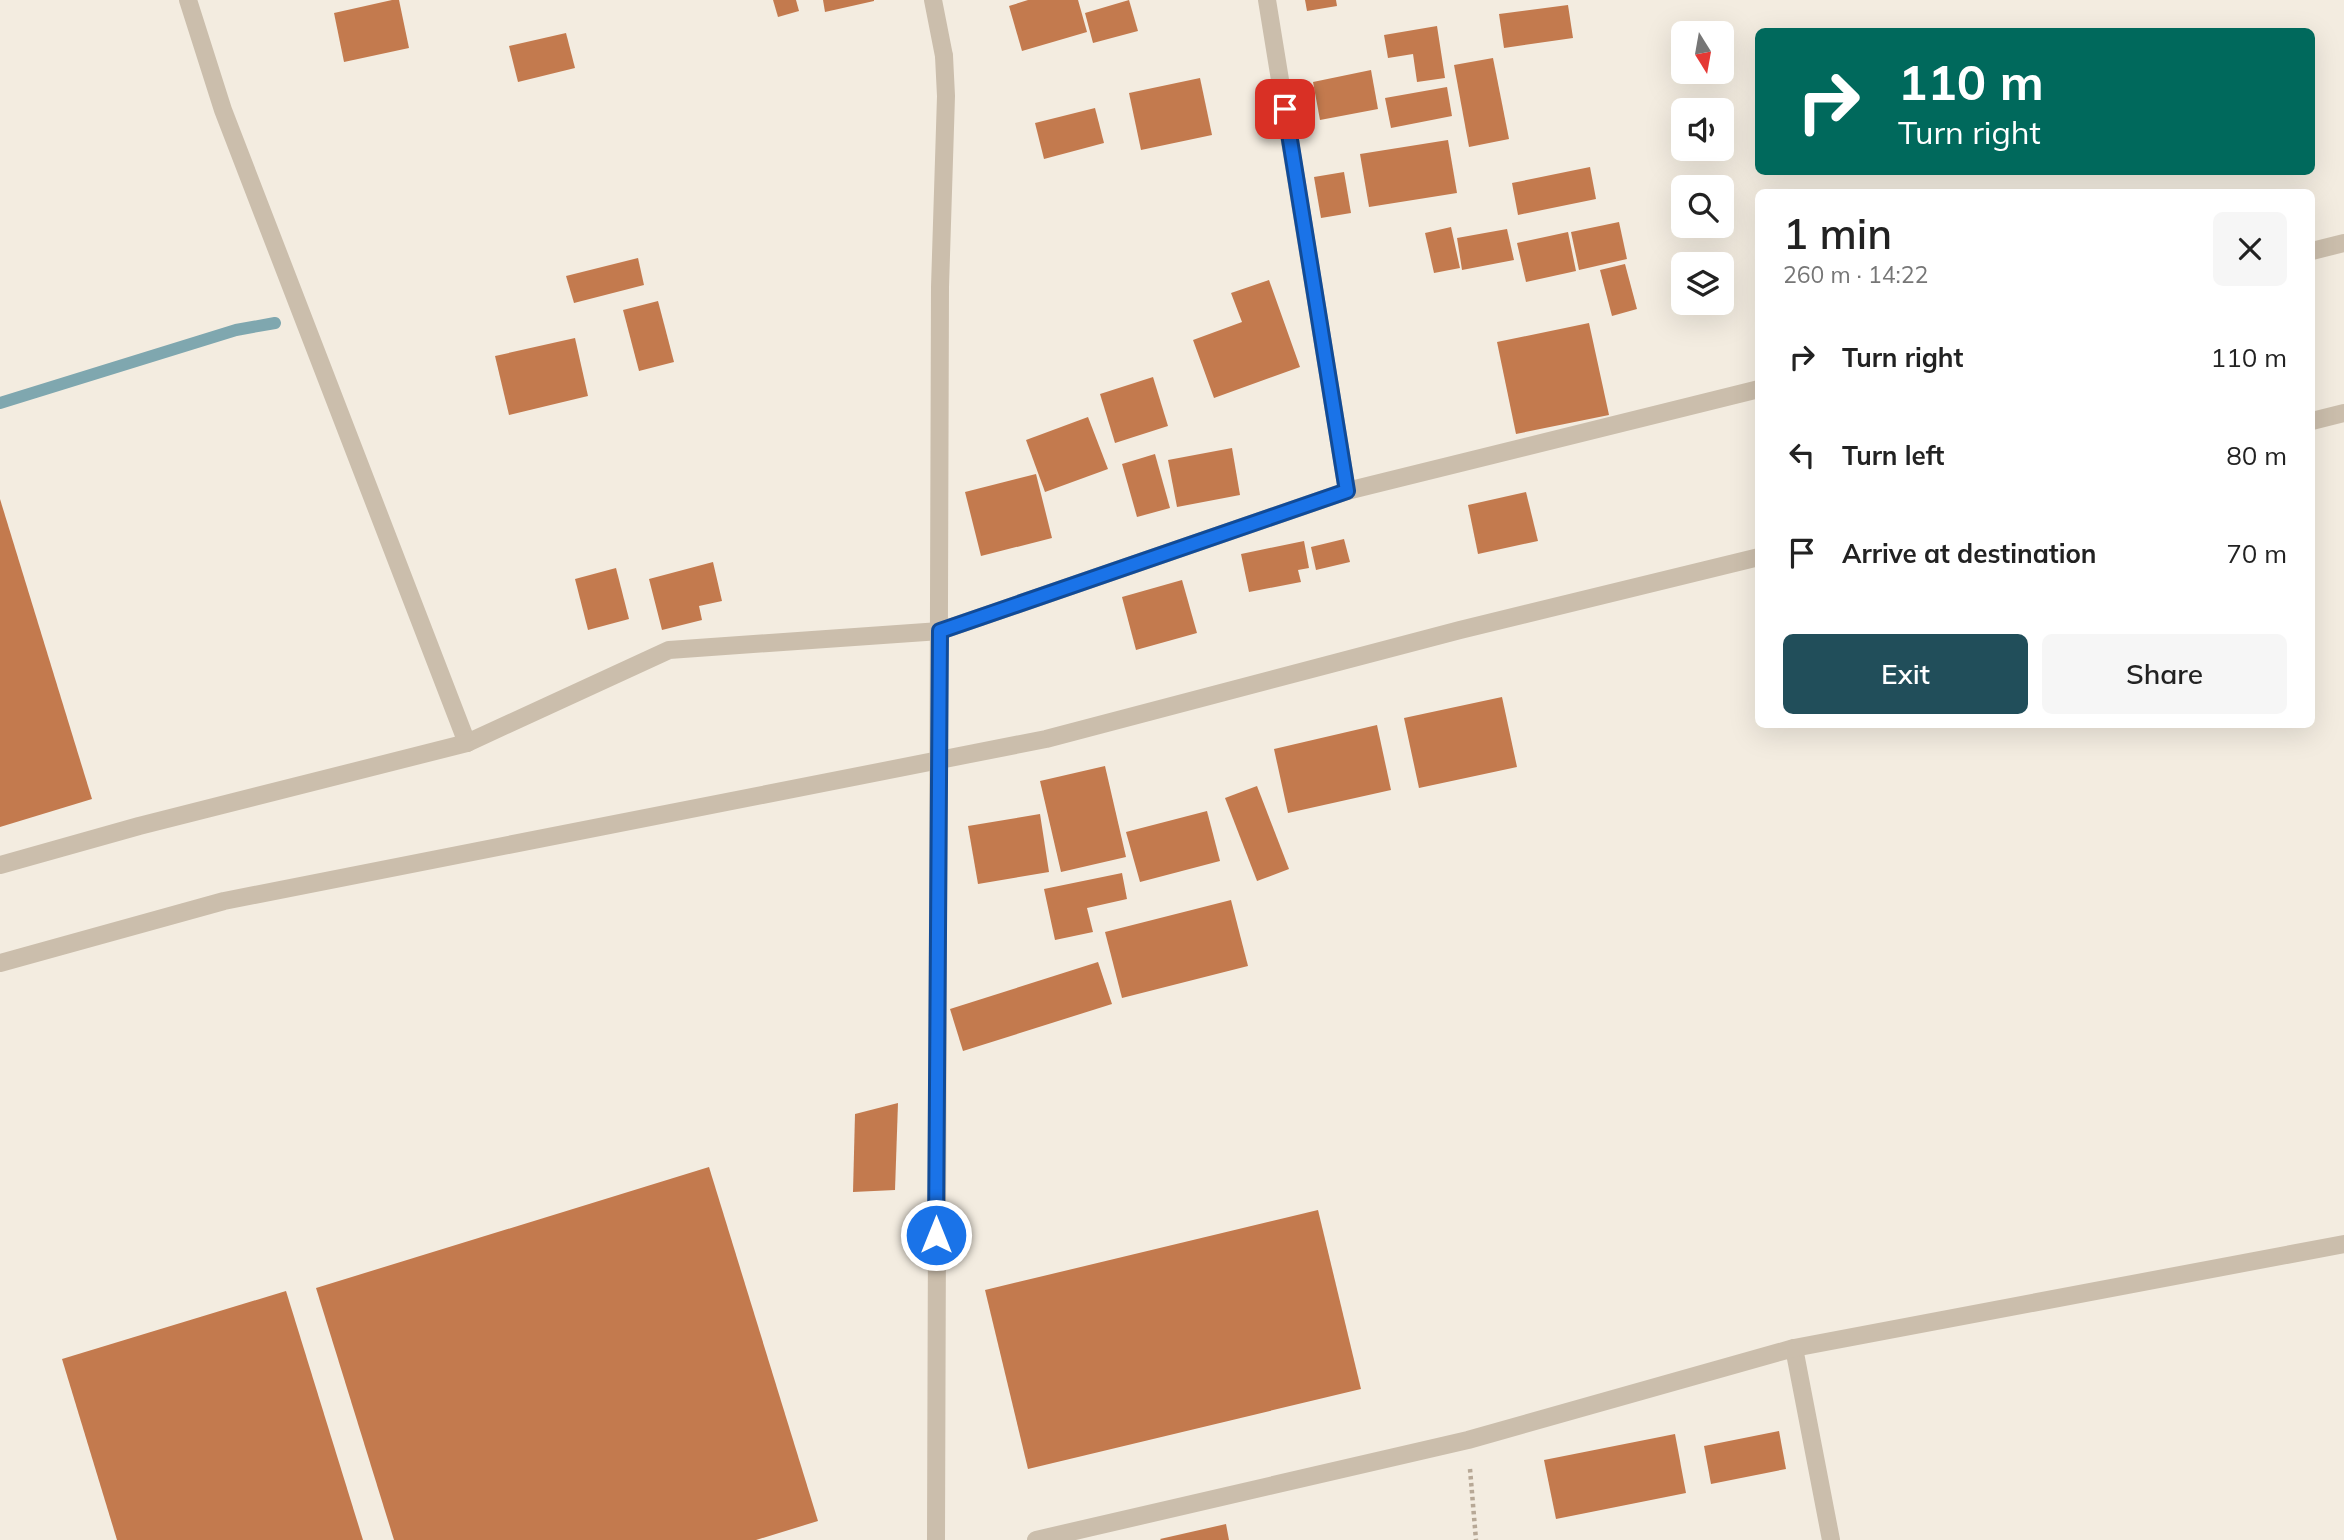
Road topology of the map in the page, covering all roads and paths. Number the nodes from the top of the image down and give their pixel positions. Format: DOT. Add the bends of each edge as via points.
graph roads {
  1 [pos="188,0"];
  2 [pos="933,0"];
  3 [pos="1267,0"];
  4 [pos="2344,243"];
  5 [pos="2315,250"];
  6 [pos="1755,390"];
  7 [pos="2344,413"];
  8 [pos="2315,420"];
  9 [pos="1347,491"];
  10 [pos="1755,558"];
  11 [pos="940,631"];
  12 [pos="467,743"];
  13 [pos="939,761"];
  14 [pos="0,865"];
  15 [pos="0,962"];
  16 [pos="2344,1244"];
  17 [pos="1794,1348"];
  18 [pos="1468,1440"];
  19 [pos="936,1540"];
  20 [pos="1036,1540"];
  21 [pos="1476,1540"];
  22 [pos="1831,1540"];
  1 -- 12 [label="street" via="223,110"];
  2 -- 11 [label="street" via="946,96 940,287"];
  3 -- 9 [label="street"];
  4 -- 5 [label="street"];
  6 -- 9 [label="street"];
  7 -- 8 [label="street"];
  9 -- 11 [label="street"];
  10 -- 13 [label="street" via="1046,739"];
  11 -- 12 [label="street" via="670,650"];
  11 -- 13 [label="street"];
  12 -- 14 [label="street"];
  13 -- 15 [label="street" via="224,901"];
  13 -- 19 [label="street"];
  16 -- 17 [label="street"];
  17 -- 18 [label="street"];
  17 -- 22 [label="street"];
  18 -- 20 [label="street"];
  18 -- 21 [label="path"];
}
